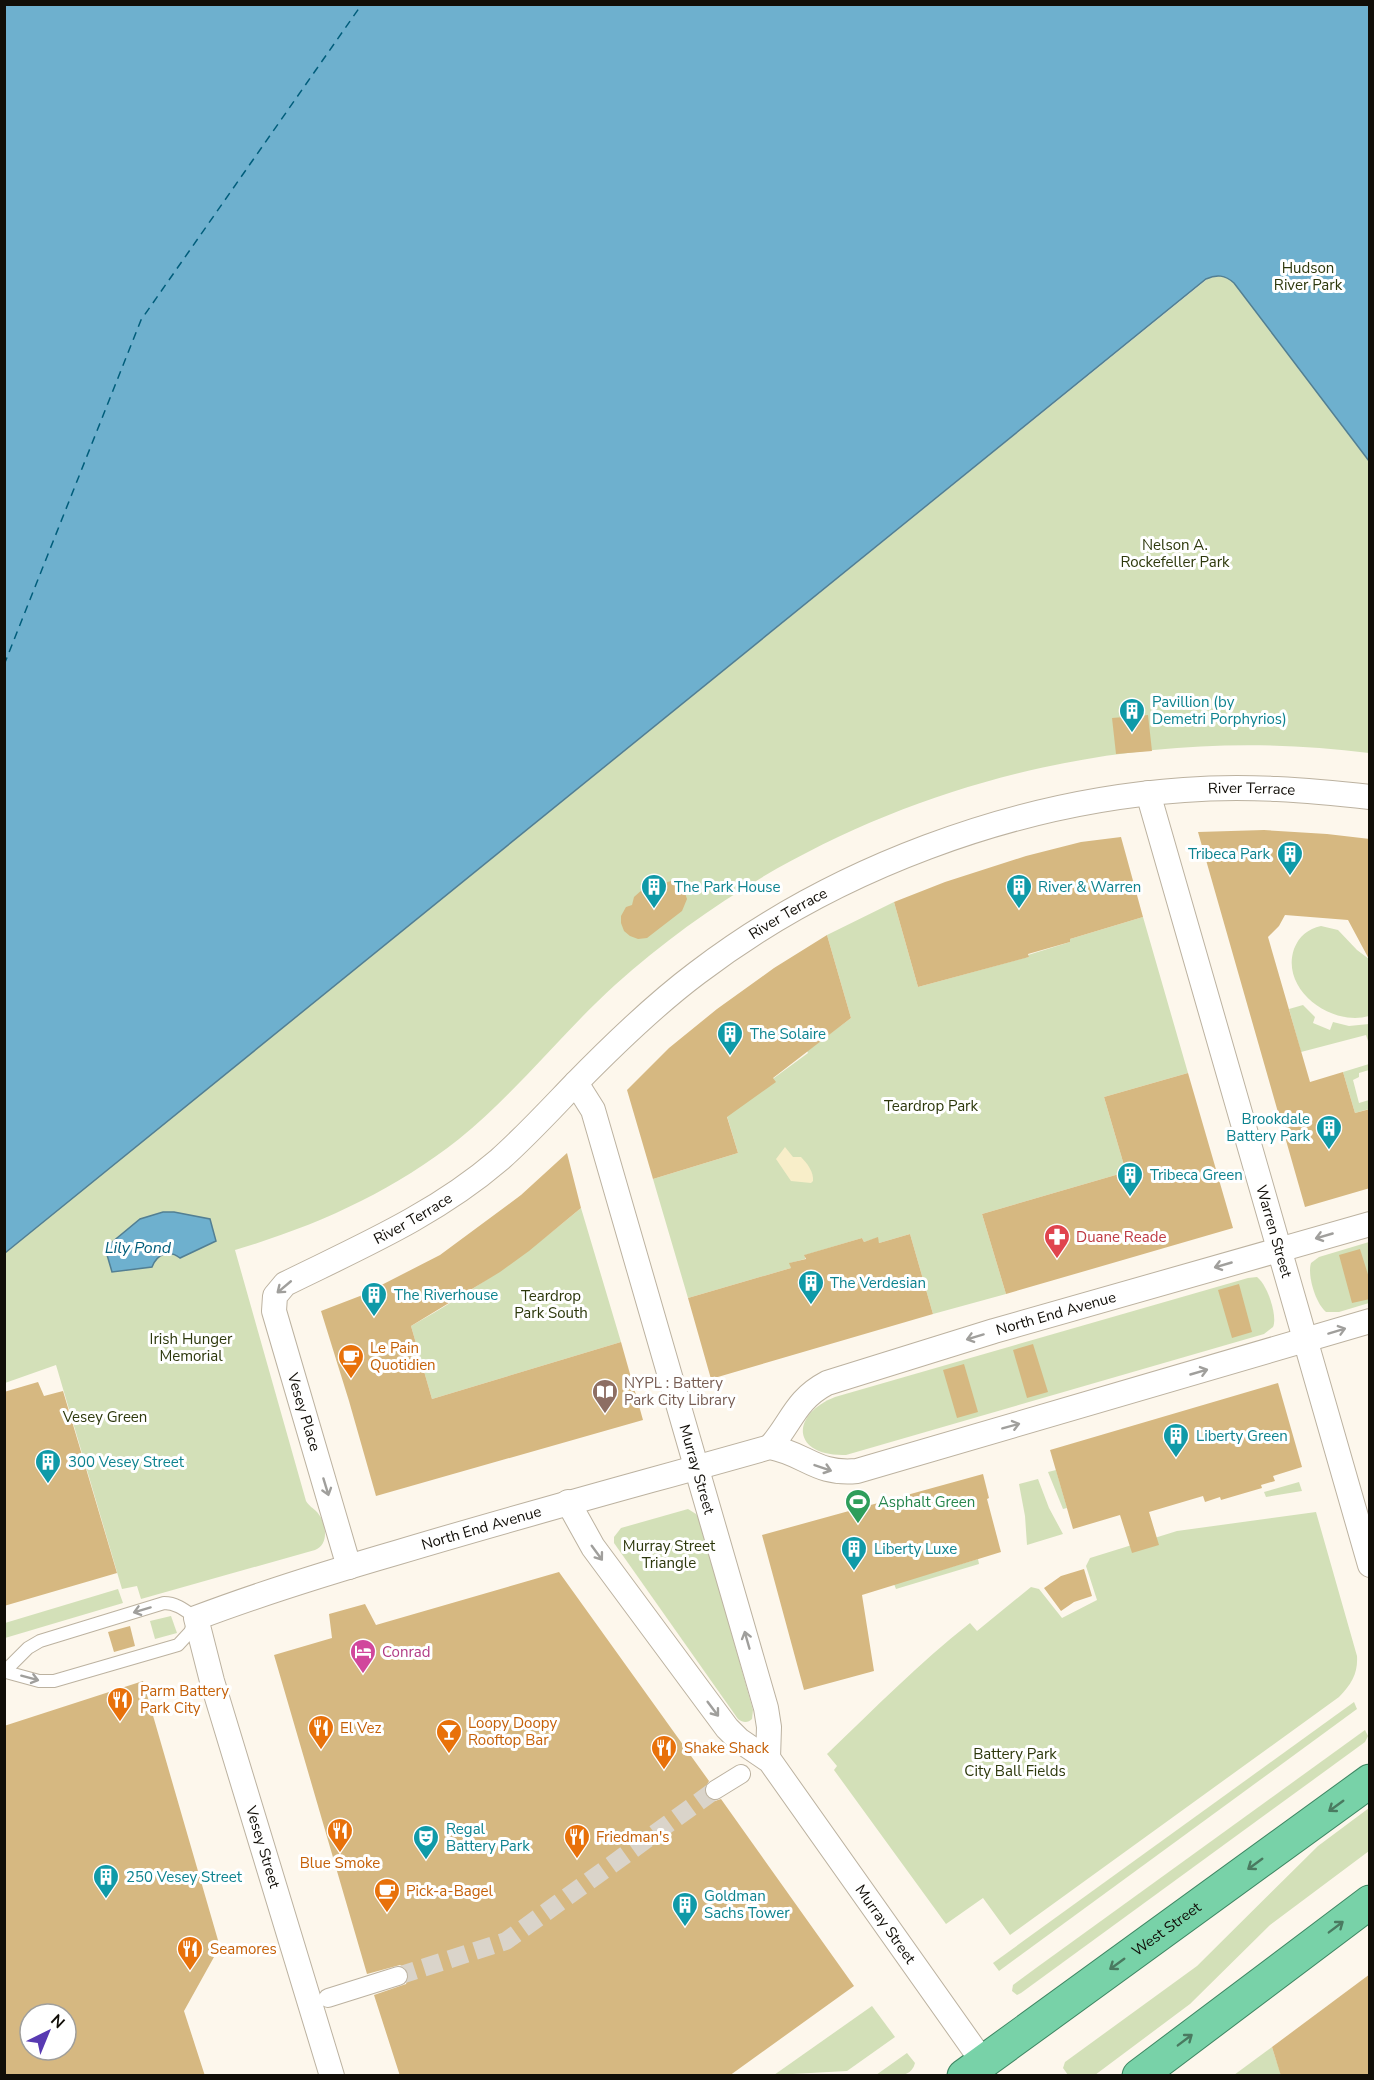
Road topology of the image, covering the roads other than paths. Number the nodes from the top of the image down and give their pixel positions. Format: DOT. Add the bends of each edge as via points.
graph roads {
  1 [pos="1148,793"];
  2 [pos="1370,798"];
  3 [pos="576,1083"];
  4 [pos="1370,1224"];
  5 [pos="1279,1249"];
  6 [pos="308,1273"];
  7 [pos="1370,1321"];
  8 [pos="1305,1341"];
  9 [pos="770,1446"];
  10 [pos="697,1468"];
  11 [pos="568,1502"];
  12 [pos="1370,1565"];
  13 [pos="349,1567"];
  14 [pos="196,1618"];
  15 [pos="5,1672"];
  16 [pos="768,1758"];
  17 [pos="741,1774"];
  18 [pos="1370,1781"];
  19 [pos="715,1790"];
  20 [pos="1370,1902"];
  21 [pos="398,1976"];
  22 [pos="328,1998"];
  23 [pos="973,2069"];
  24 [pos="332,2076"];
  25 [pos="1139,2076"];
  1 -- 2 [label="street, River Terrace" via="1265,789"];
  1 -- 3 [label="street, River Terrace" via="983,828 876,869 804,904 696,973"];
  1 -- 5 [label="street, Warren Street"];
  3 -- 6 [label="street, River Terrace" via="518,1142 465,1186 406,1225"];
  3 -- 10 [label="street, Murray Street" via="593,1110"];
  4 -- 5 [label="street, North End Avenue, one-way"];
  5 -- 8 [label="street, Warren Street"];
  5 -- 9 [label="street, North End Avenue, one-way" via="827,1383 801,1402"];
  6 -- 13 [label="street, Vesey Place, one-way" via="279,1289 274,1311"];
  8 -- 7 [label="street, one-way"];
  9 -- 8 [label="street, one-way" via="833,1472 857,1471"];
  8 -- 12 [label="street, Warren Street"];
  9 -- 10 [label="street, North End Avenue"];
  10 -- 11 [label="street, North End Avenue"];
  16 -- 10 [label="street, Murray Street, one-way" via="766,1708"];
  11 -- 13 [label="street, North End Avenue"];
  11 -- 16 [label="street, Murray Street, one-way" via="593,1547 727,1728"];
  13 -- 14 [label="street, North End Avenue"];
  15 -- 14 [label="lane, one-way" via="54,1681 178,1645"];
  14 -- 15 [label="lane, one-way" via="164,1603 40,1641"];
  14 -- 24 [label="street, Vesey Street"];
  16 -- 23 [label="street, Murray Street"];
  17 -- 19 [label="street"];
  18 -- 23 [label="highway, West Street, one-way"];
  25 -- 20 [label="highway, one-way"];
  21 -- 22 [label="street"];
}
